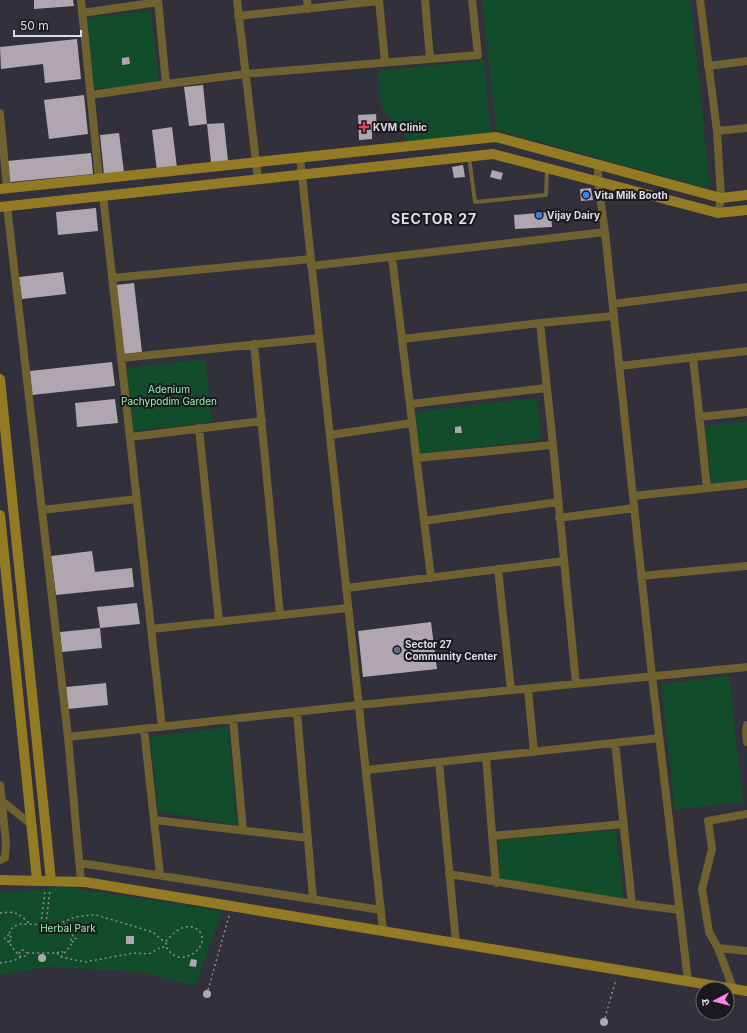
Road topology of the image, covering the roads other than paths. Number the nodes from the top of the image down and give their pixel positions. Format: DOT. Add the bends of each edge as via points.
graph roads {
  1 [pos="81,0"];
  2 [pos="237,0"];
  3 [pos="307,0"];
  4 [pos="425,0"];
  5 [pos="472,0"];
  6 [pos="700,0"];
  7 [pos="158,1"];
  8 [pos="379,1"];
  9 [pos="308,9"];
  10 [pos="82,13"];
  11 [pos="238,16"];
  12 [pos="430,59"];
  13 [pos="747,61"];
  14 [pos="385,62"];
  15 [pos="708,66"];
  16 [pos="246,74"];
  17 [pos="166,84"];
  18 [pos="91,95"];
  19 [pos="0,114"];
  20 [pos="747,128"];
  21 [pos="717,131"];
  22 [pos="469,156"];
  23 [pos="300,157"];
  24 [pos="256,162"];
  25 [pos="598,164"];
  26 [pos="547,169"];
  27 [pos="302,174"];
  28 [pos="99,179"];
  29 [pos="258,179"];
  30 [pos="598,182"];
  31 [pos="4,189"];
  32 [pos="104,195"];
  33 [pos="747,195"];
  34 [pos="721,198"];
  35 [pos="2,203"];
  36 [pos="747,210"];
  37 [pos="718,213"];
  38 [pos="606,232"];
  39 [pos="392,257"];
  40 [pos="311,263"];
  41 [pos="112,278"];
  42 [pos="747,287"];
  43 [pos="613,304"];
  44 [pos="614,316"];
  45 [pos="540,323"];
  46 [pos="319,338"];
  47 [pos="402,339"];
  48 [pos="254,344"];
  49 [pos="747,351"];
  50 [pos="693,357"];
  51 [pos="121,358"];
  52 [pos="620,366"];
  53 [pos="0,379"];
  54 [pos="546,388"];
  55 [pos="410,404"];
  56 [pos="747,412"];
  57 [pos="699,417"];
  58 [pos="262,421"];
  59 [pos="412,424"];
  60 [pos="199,428"];
  61 [pos="330,434"];
  62 [pos="130,436"];
  63 [pos="553,445"];
  64 [pos="417,458"];
  65 [pos="747,484"];
  66 [pos="707,488"];
  67 [pos="633,496"];
  68 [pos="136,499"];
  69 [pos="558,502"];
  70 [pos="634,508"];
  71 [pos="42,510"];
  72 [pos="0,515"];
  73 [pos="559,518"];
  74 [pos="424,520"];
  75 [pos="564,561"];
  76 [pos="747,566"];
  77 [pos="498,569"];
  78 [pos="642,576"];
  79 [pos="431,578"];
  80 [pos="346,588"];
  81 [pos="348,608"];
  82 [pos="280,616"];
  83 [pos="219,622"];
  84 [pos="151,629"];
  85 [pos="747,667"];
  86 [pos="652,676"];
  87 [pos="576,684"];
  88 [pos="528,689"];
  89 [pos="511,690"];
  90 [pos="359,705"];
  91 [pos="296,712"];
  92 [pos="233,719"];
  93 [pos="747,725"];
  94 [pos="162,727"];
  95 [pos="144,729"];
  96 [pos="68,737"];
  97 [pos="659,738"];
  98 [pos="747,742"];
  99 [pos="615,743"];
  100 [pos="534,752"];
  101 [pos="486,757"];
  102 [pos="439,762"];
  103 [pos="366,770"];
  104 [pos="0,785"];
  105 [pos="2,802"];
  106 [pos="747,814"];
  107 [pos="154,820"];
  108 [pos="624,824"];
  109 [pos="32,825"];
  110 [pos="243,830"];
  111 [pos="492,836"];
  112 [pos="308,838"];
  113 [pos="0,860"];
  114 [pos="80,863"];
  115 [pos="449,874"];
  116 [pos="160,875"];
  117 [pos="0,880"];
  118 [pos="44,880"];
  119 [pos="81,882"];
  120 [pos="496,883"];
  121 [pos="313,899"];
  122 [pos="632,904"];
  123 [pos="381,910"];
  124 [pos="680,910"];
  125 [pos="383,931"];
  126 [pos="456,943"];
  127 [pos="718,948"];
  128 [pos="747,952"];
  129 [pos="688,981"];
  130 [pos="730,981"];
  131 [pos="695,982"];
  132 [pos="735,988"];
  133 [pos="747,991"];
  1 -- 10 [label="street"];
  2 -- 11 [label="street"];
  3 -- 9 [label="street"];
  4 -- 12 [label="street"];
  5 -- 12 [label="street" via="478,54"];
  6 -- 15 [label="street"];
  7 -- 10 [label="street"];
  7 -- 17 [label="street"];
  8 -- 9 [label="street"];
  8 -- 14 [label="street"];
  9 -- 11 [label="street"];
  10 -- 18 [label="street"];
  11 -- 16 [label="street"];
  12 -- 14 [label="street"];
  13 -- 15 [label="street"];
  14 -- 16 [label="street"];
  15 -- 21 [label="street"];
  16 -- 17 [label="street"];
  16 -- 24 [label="street"];
  17 -- 18 [label="street"];
  18 -- 28 [label="street"];
  19 -- 31 [label="street"];
  20 -- 21 [label="street"];
  21 -- 34 [label="street"];
  22 -- 26 [label="street" via="493,154"];
  22 -- 26 [label="lane" via="475,202 546,195"];
  22 -- 27 [label="street"];
  23 -- 24 [label="street"];
  23 -- 25 [label="street" via="496,137"];
  23 -- 27 [label="street"];
  24 -- 28 [label="street"];
  24 -- 29 [label="street"];
  25 -- 30 [label="street"];
  25 -- 34 [label="street"];
  26 -- 30 [label="street"];
  27 -- 29 [label="street"];
  27 -- 40 [label="street"];
  28 -- 31 [label="street"];
  29 -- 32 [label="street"];
  30 -- 37 [label="street"];
  30 -- 38 [label="street"];
  32 -- 35 [label="street"];
  32 -- 41 [label="street"];
  33 -- 34 [label="street"];
  34 -- 37 [label="street"];
  35 -- 71 [label="street"];
  36 -- 37 [label="street"];
  38 -- 39 [label="street"];
  38 -- 43 [label="street"];
  39 -- 40 [label="street"];
  39 -- 47 [label="street"];
  40 -- 41 [label="street"];
  40 -- 46 [label="street"];
  41 -- 51 [label="street"];
  42 -- 43 [label="street"];
  43 -- 44 [label="street"];
  44 -- 45 [label="street"];
  44 -- 52 [label="street"];
  45 -- 47 [label="street"];
  45 -- 54 [label="street"];
  46 -- 48 [label="street"];
  46 -- 61 [label="street"];
  47 -- 55 [label="street"];
  48 -- 51 [label="street"];
  48 -- 58 [label="street"];
  49 -- 50 [label="street"];
  50 -- 52 [label="street"];
  50 -- 57 [label="street"];
  51 -- 62 [label="street"];
  52 -- 67 [label="street"];
  53 -- 118 [label="street"];
  54 -- 55 [label="street"];
  54 -- 63 [label="street"];
  55 -- 59 [label="street"];
  56 -- 57 [label="street"];
  57 -- 66 [label="street"];
  58 -- 60 [label="street"];
  58 -- 82 [label="street"];
  59 -- 61 [label="street"];
  59 -- 64 [label="street"];
  60 -- 62 [label="street"];
  60 -- 83 [label="street"];
  61 -- 80 [label="street"];
  62 -- 68 [label="street"];
  63 -- 64 [label="street"];
  63 -- 69 [label="street"];
  64 -- 74 [label="street"];
  65 -- 66 [label="street"];
  66 -- 67 [label="street"];
  67 -- 70 [label="street"];
  68 -- 71 [label="street"];
  68 -- 84 [label="street"];
  69 -- 73 [label="street"];
  69 -- 74 [label="street"];
  70 -- 73 [label="street"];
  70 -- 78 [label="street"];
  71 -- 96 [label="street"];
  72 -- 109 [label="street"];
  73 -- 75 [label="street"];
  74 -- 79 [label="street"];
  75 -- 77 [label="street"];
  75 -- 87 [label="street"];
  76 -- 78 [label="street"];
  77 -- 79 [label="street"];
  77 -- 89 [label="street"];
  78 -- 86 [label="street"];
  79 -- 80 [label="street"];
  80 -- 81 [label="street"];
  81 -- 82 [label="street"];
  81 -- 90 [label="street"];
  82 -- 83 [label="street"];
  83 -- 84 [label="street"];
  84 -- 94 [label="street"];
  85 -- 86 [label="street"];
  86 -- 87 [label="street"];
  86 -- 97 [label="street"];
  87 -- 88 [label="street"];
  88 -- 89 [label="street"];
  88 -- 100 [label="street"];
  89 -- 90 [label="street"];
  90 -- 91 [label="street"];
  90 -- 103 [label="street"];
  91 -- 92 [label="street"];
  91 -- 112 [label="street"];
  92 -- 94 [label="street"];
  92 -- 110 [label="street"];
  93 -- 98 [label="street"];
  94 -- 95 [label="street"];
  95 -- 96 [label="street"];
  95 -- 107 [label="street"];
  96 -- 114 [label="street"];
  97 -- 99 [label="street"];
  97 -- 124 [label="street"];
  99 -- 100 [label="street"];
  99 -- 108 [label="street"];
  100 -- 101 [label="street"];
  101 -- 102 [label="street"];
  101 -- 111 [label="street"];
  102 -- 103 [label="street"];
  102 -- 115 [label="street"];
  103 -- 123 [label="street"];
  104 -- 105 [label="street"];
  105 -- 109 [label="street"];
  105 -- 113 [label="street" via="6,843 4,858"];
  106 -- 127 [label="street" via="708,821 712,848 702,889 709,932"];
  107 -- 110 [label="street"];
  107 -- 116 [label="street"];
  108 -- 111 [label="street"];
  108 -- 122 [label="street"];
  109 -- 118 [label="street"];
  110 -- 112 [label="street"];
  111 -- 120 [label="street"];
  112 -- 121 [label="street"];
  114 -- 116 [label="street"];
  114 -- 119 [label="street"];
  115 -- 120 [label="street"];
  115 -- 126 [label="street"];
  116 -- 121 [label="street"];
  117 -- 118 [label="street"];
  118 -- 119 [label="street"];
  119 -- 125 [label="street"];
  120 -- 122 [label="street"];
  121 -- 123 [label="street"];
  122 -- 124 [label="street"];
  123 -- 125 [label="street"];
  124 -- 129 [label="street"];
  125 -- 126 [label="street"];
  126 -- 129 [label="street"];
  127 -- 128 [label="street"];
  127 -- 130 [label="street"];
  129 -- 131 [label="street"];
  132 -- 133 [label="street"];
}
